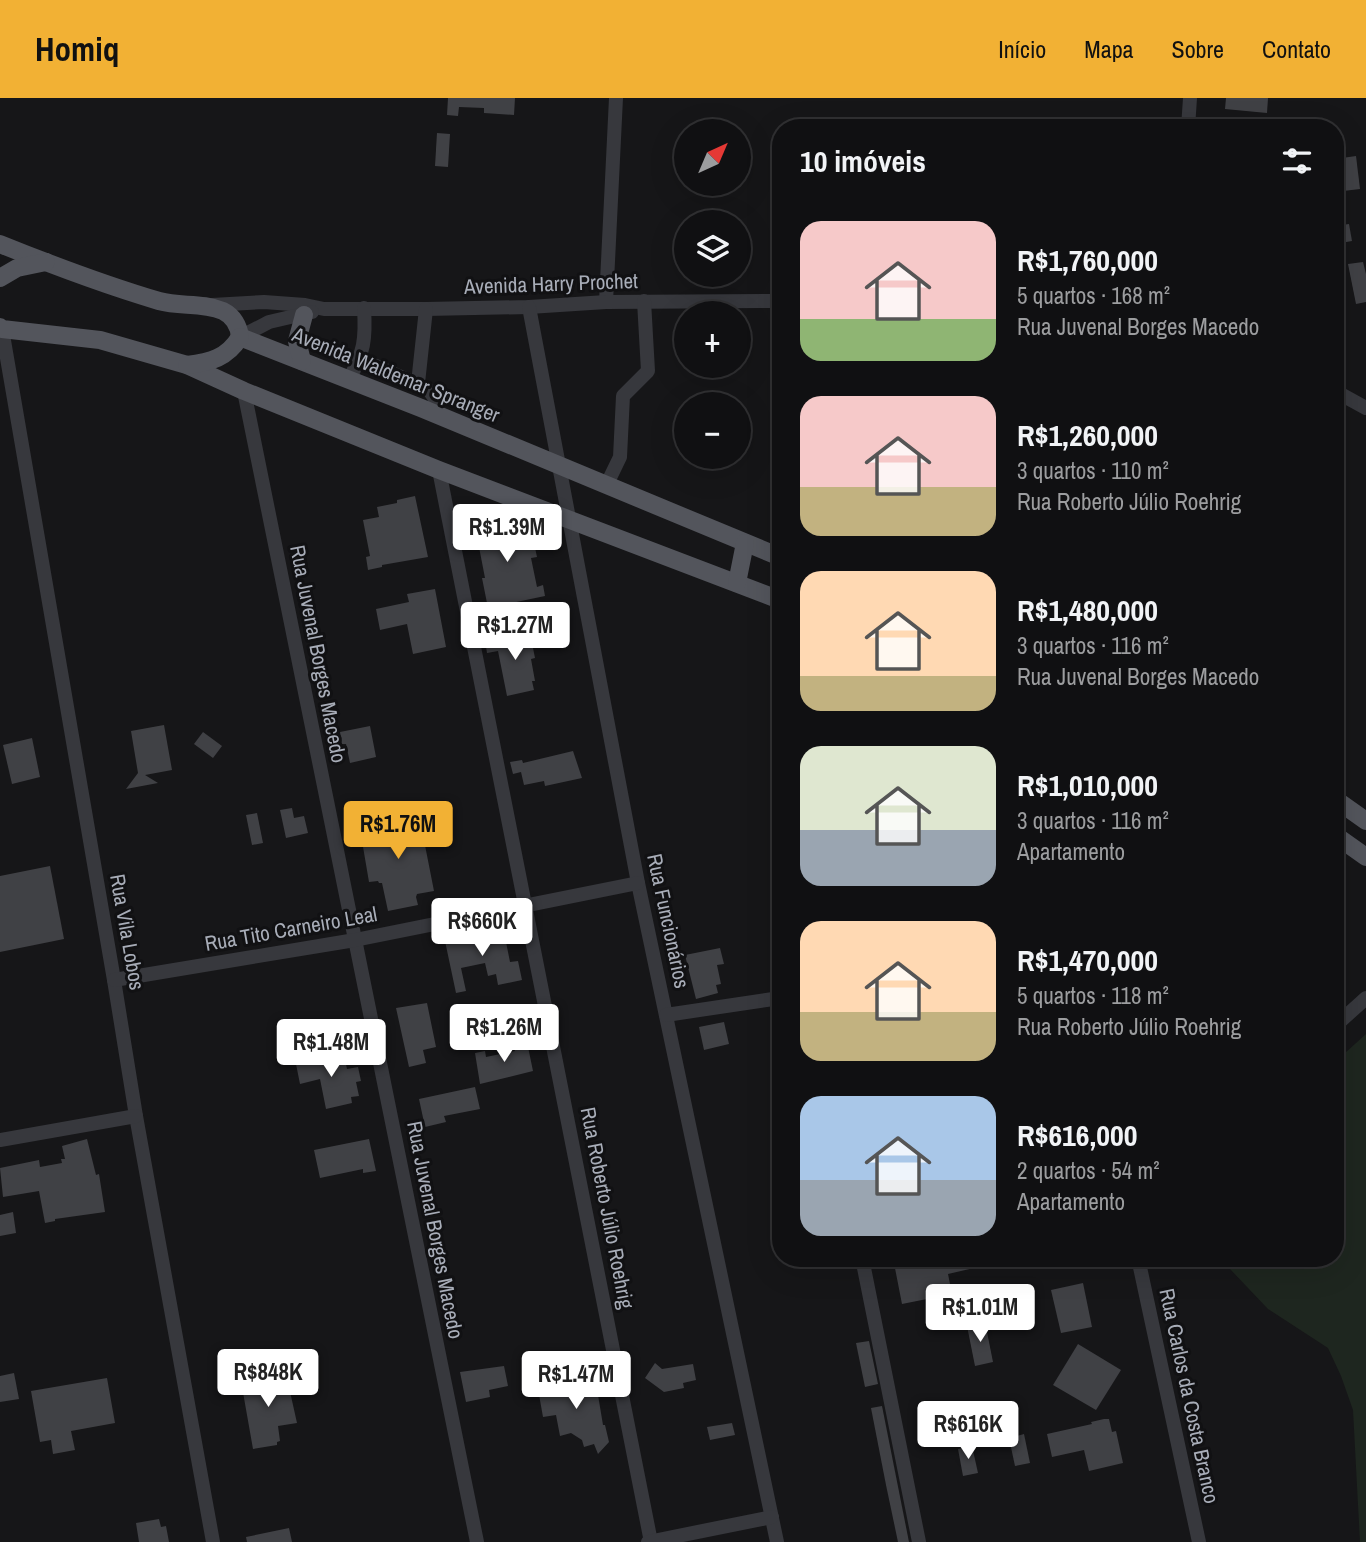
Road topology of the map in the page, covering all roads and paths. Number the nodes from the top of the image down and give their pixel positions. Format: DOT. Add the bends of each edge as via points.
graph roads {
  1 [pos="616,98"];
  2 [pos="1190,98"];
  3 [pos="1189,119"];
  4 [pos="0,244"];
  5 [pos="46,262"];
  6 [pos="0,278"];
  7 [pos="644,301"];
  8 [pos="772,301"];
  9 [pos="606,302"];
  10 [pos="205,306"];
  11 [pos="529,307"];
  12 [pos="364,308"];
  13 [pos="324,309"];
  14 [pos="426,309"];
  15 [pos="304,315"];
  16 [pos="1,328"];
  17 [pos="240,337"];
  18 [pos="360,359"];
  19 [pos="302,361"];
  20 [pos="187,365"];
  21 [pos="349,379"];
  22 [pos="418,383"];
  23 [pos="244,391"];
  24 [pos="1344,396"];
  25 [pos="1366,408"];
  26 [pos="438,415"];
  27 [pos="559,467"];
  28 [pos="439,470"];
  29 [pos="606,486"];
  30 [pos="569,521"];
  31 [pos="745,543"];
  32 [pos="772,554"];
  33 [pos="737,583"];
  34 [pos="772,597"];
  35 [pos="1344,805"];
  36 [pos="1366,821"];
  37 [pos="1344,841"];
  38 [pos="1366,857"];
  39 [pos="638,883"];
  40 [pos="526,908"];
  41 [pos="355,940"];
  42 [pos="114,980"];
  43 [pos="1366,998"];
  44 [pos="772,999"];
  45 [pos="666,1015"];
  46 [pos="1344,1018"];
  47 [pos="136,1116"];
  48 [pos="0,1140"];
  49 [pos="864,1267"];
  50 [pos="1140,1267"];
  51 [pos="772,1517"];
  52 [pos="213,1542"];
  53 [pos="477,1542"];
  54 [pos="650,1542"];
  55 [pos="777,1542"];
  56 [pos="919,1542"];
  57 [pos="1199,1542"];
  1 -- 9 [label="street"];
  2 -- 3 [label="street"];
  4 -- 5 [label="main road"];
  5 -- 6 [label="main road" via="18,268"];
  5 -- 10 [label="main road" via="162,302"];
  7 -- 8 [label="street, Avenida Harry Prochet"];
  7 -- 9 [label="street, Avenida Harry Prochet"];
  7 -- 29 [label="street" via="648,370 623,397 620,457"];
  9 -- 11 [label="street, Avenida Harry Prochet"];
  10 -- 13 [label="street, Avenida Harry Prochet" via="264,302"];
  10 -- 17 [label="main road" via="226,312 239,328"];
  11 -- 14 [label="street, Avenida Harry Prochet"];
  11 -- 27 [label="street, Rua Funcionários"];
  12 -- 13 [label="street, Avenida Harry Prochet"];
  12 -- 14 [label="street, Avenida Harry Prochet"];
  12 -- 18 [label="street" via="366,336"];
  13 -- 15 [label="street, Avenida Harry Prochet"];
  14 -- 22 [label="street"];
  15 -- 17 [label="street, Avenida Harry Prochet" via="269,322"];
  15 -- 19 [label="main road" via="297,341"];
  16 -- 20 [label="main road" via="100,340"];
  16 -- 42 [label="street, Rua Vila Lobos"];
  17 -- 19 [label="main road, Avenida Waldemar Spranger"];
  17 -- 20 [label="main road" via="225,355"];
  18 -- 21 [label="street"];
  18 -- 22 [label="street"];
  19 -- 21 [label="main road, Avenida Waldemar Spranger"];
  20 -- 23 [label="main road"];
  21 -- 26 [label="main road, Avenida Waldemar Spranger"];
  22 -- 26 [label="street" via="434,397"];
  23 -- 28 [label="main road"];
  23 -- 41 [label="street, Rua Juvenal Borges Macedo"];
  24 -- 25 [label="street"];
  26 -- 27 [label="main road, Avenida Waldemar Spranger"];
  27 -- 29 [label="main road, Avenida Waldemar Spranger"];
  27 -- 30 [label="street, Rua Funcionários"];
  28 -- 30 [label="main road"];
  28 -- 40 [label="street, Rua Roberto Júlio Roehrig"];
  29 -- 31 [label="main road, Avenida Waldemar Spranger"];
  30 -- 33 [label="main road"];
  30 -- 39 [label="street, Rua Funcionários"];
  31 -- 32 [label="main road, Avenida Waldemar Spranger"];
  31 -- 33 [label="main road"];
  33 -- 34 [label="main road"];
  35 -- 36 [label="main road"];
  37 -- 38 [label="main road"];
  39 -- 40 [label="street, Rua Tito Carneiro Leal"];
  39 -- 45 [label="street, Rua Funcionários"];
  40 -- 41 [label="street, Rua Tito Carneiro Leal"];
  40 -- 54 [label="street, Rua Roberto Júlio Roehrig"];
  41 -- 42 [label="street, Rua Tito Carneiro Leal"];
  41 -- 53 [label="street, Rua Juvenal Borges Macedo"];
  42 -- 47 [label="street, Rua Vila Lobos"];
  43 -- 46 [label="street"];
  44 -- 45 [label="street"];
  45 -- 51 [label="street, Rua Funcionários"];
  47 -- 48 [label="street"];
  47 -- 52 [label="street, Rua Vila Lobos"];
  49 -- 56 [label="street"];
  50 -- 57 [label="street, Rua Carlos da Costa Branco"];
  51 -- 54 [label="street"];
  51 -- 55 [label="street, Rua Funcionários"];
}
